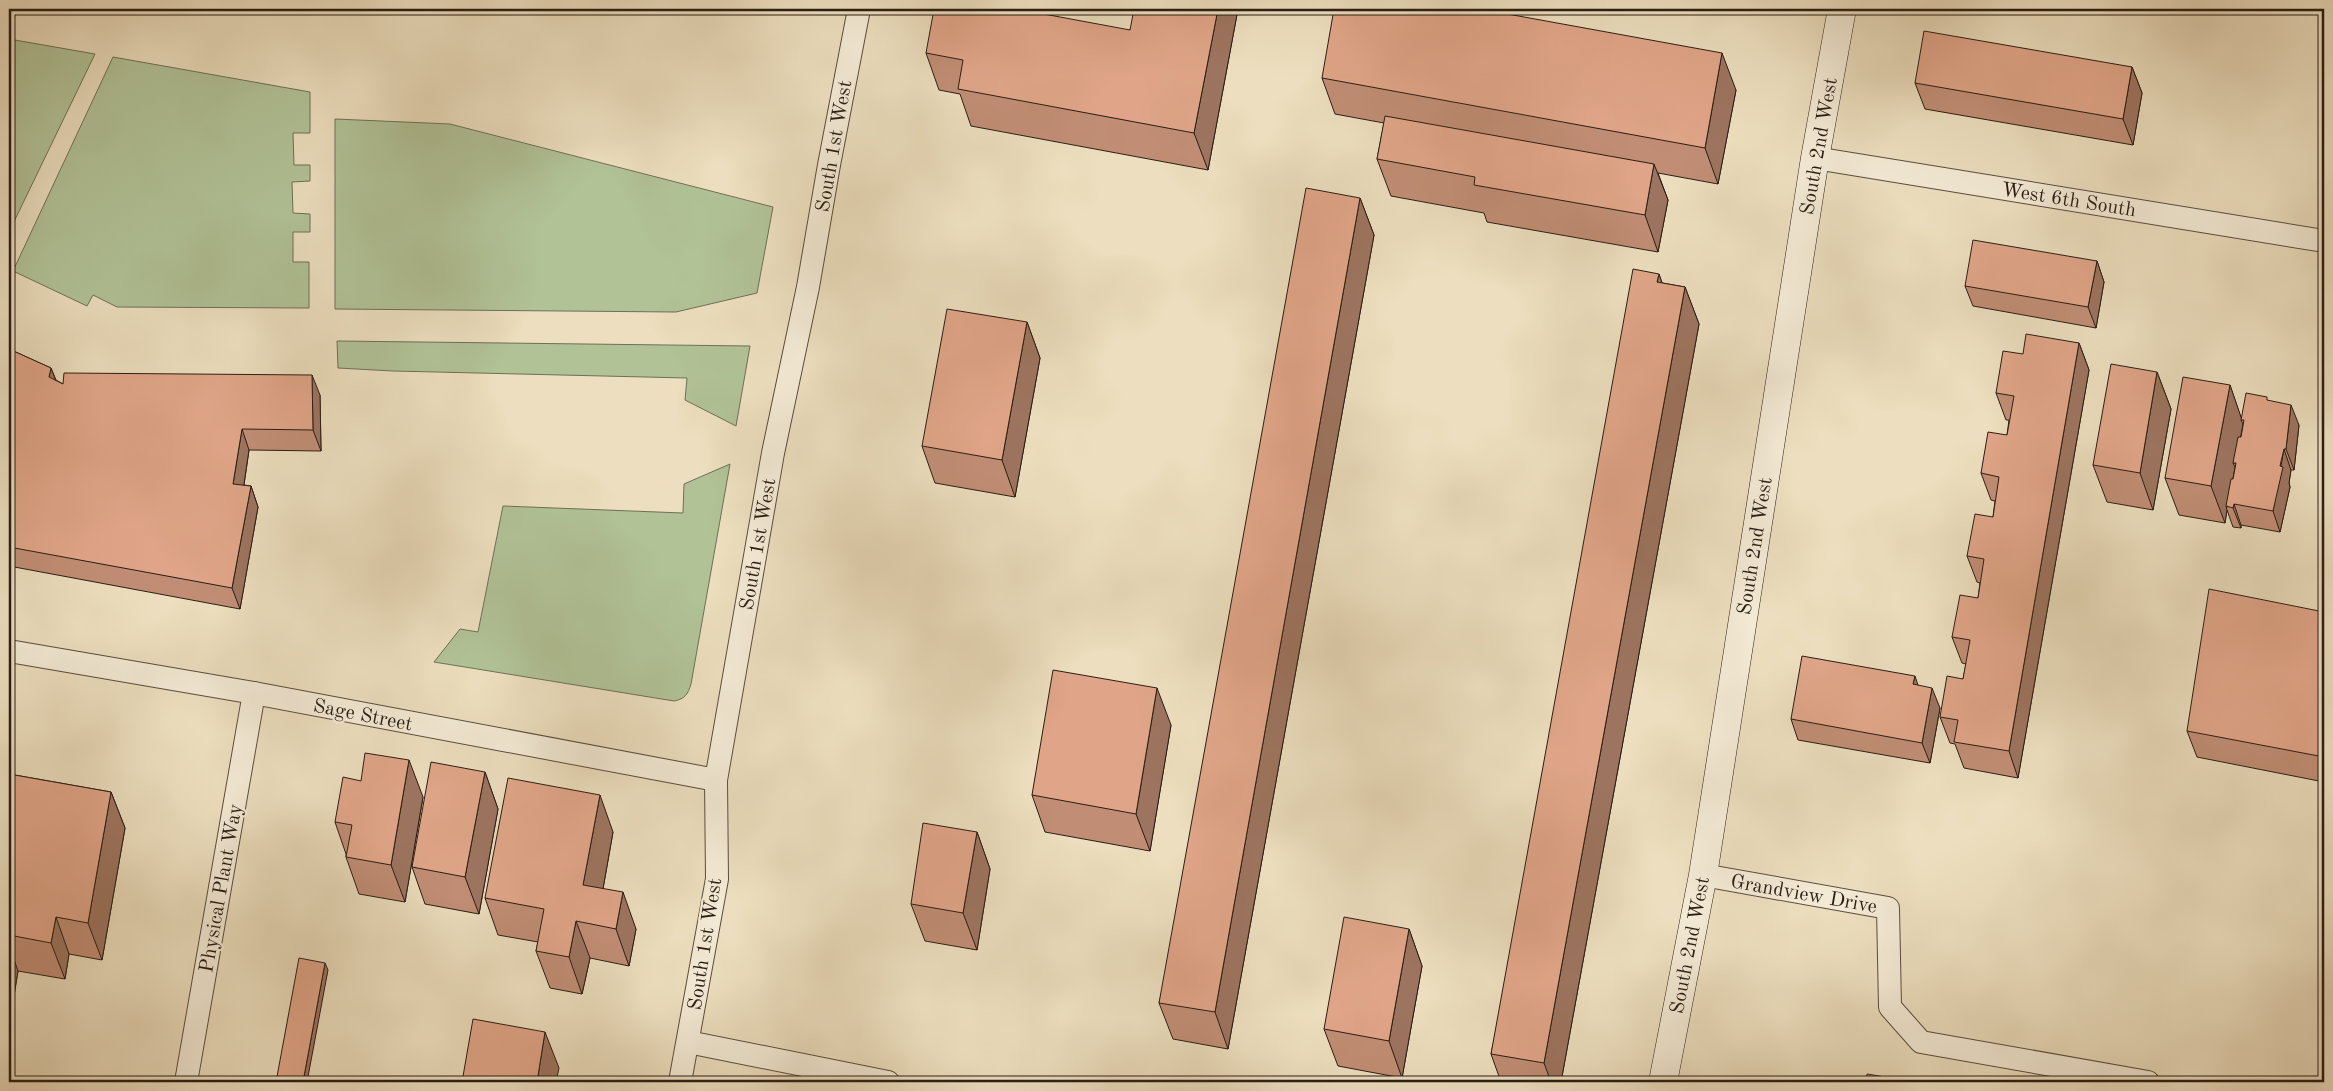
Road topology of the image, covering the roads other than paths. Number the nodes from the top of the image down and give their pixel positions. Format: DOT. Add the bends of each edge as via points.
graph roads {
  1 [pos="859,9"];
  2 [pos="1842,9"];
  3 [pos="1815,158"];
  4 [pos="2324,241"];
  5 [pos="9,651"];
  6 [pos="254,693"];
  7 [pos="716,780"];
  8 [pos="1703,875"];
  9 [pos="688,1042"];
  10 [pos="186,1082"];
  11 [pos="680,1082"];
  12 [pos="888,1082"];
  13 [pos="1663,1082"];
  14 [pos="2148,1082"];
  1 -- 7 [label="street, South 1st West" via="808,287 772,453"];
  2 -- 3 [label="main road, South 2nd West"];
  3 -- 4 [label="street, West 6th South"];
  3 -- 8 [label="main road, South 2nd West"];
  5 -- 6 [label="street, Sage Street"];
  6 -- 7 [label="street, Sage Street"];
  6 -- 10 [label="street, Physical Plant Way"];
  7 -- 9 [label="street, South 1st West" via="717,879"];
  8 -- 13 [label="main road, South 2nd West"];
  8 -- 14 [label="street, Grandview Drive" via="1888,908 1890,1007 1921,1042"];
  9 -- 11 [label="street, South 1st West"];
  9 -- 12 [label="street"];
}
